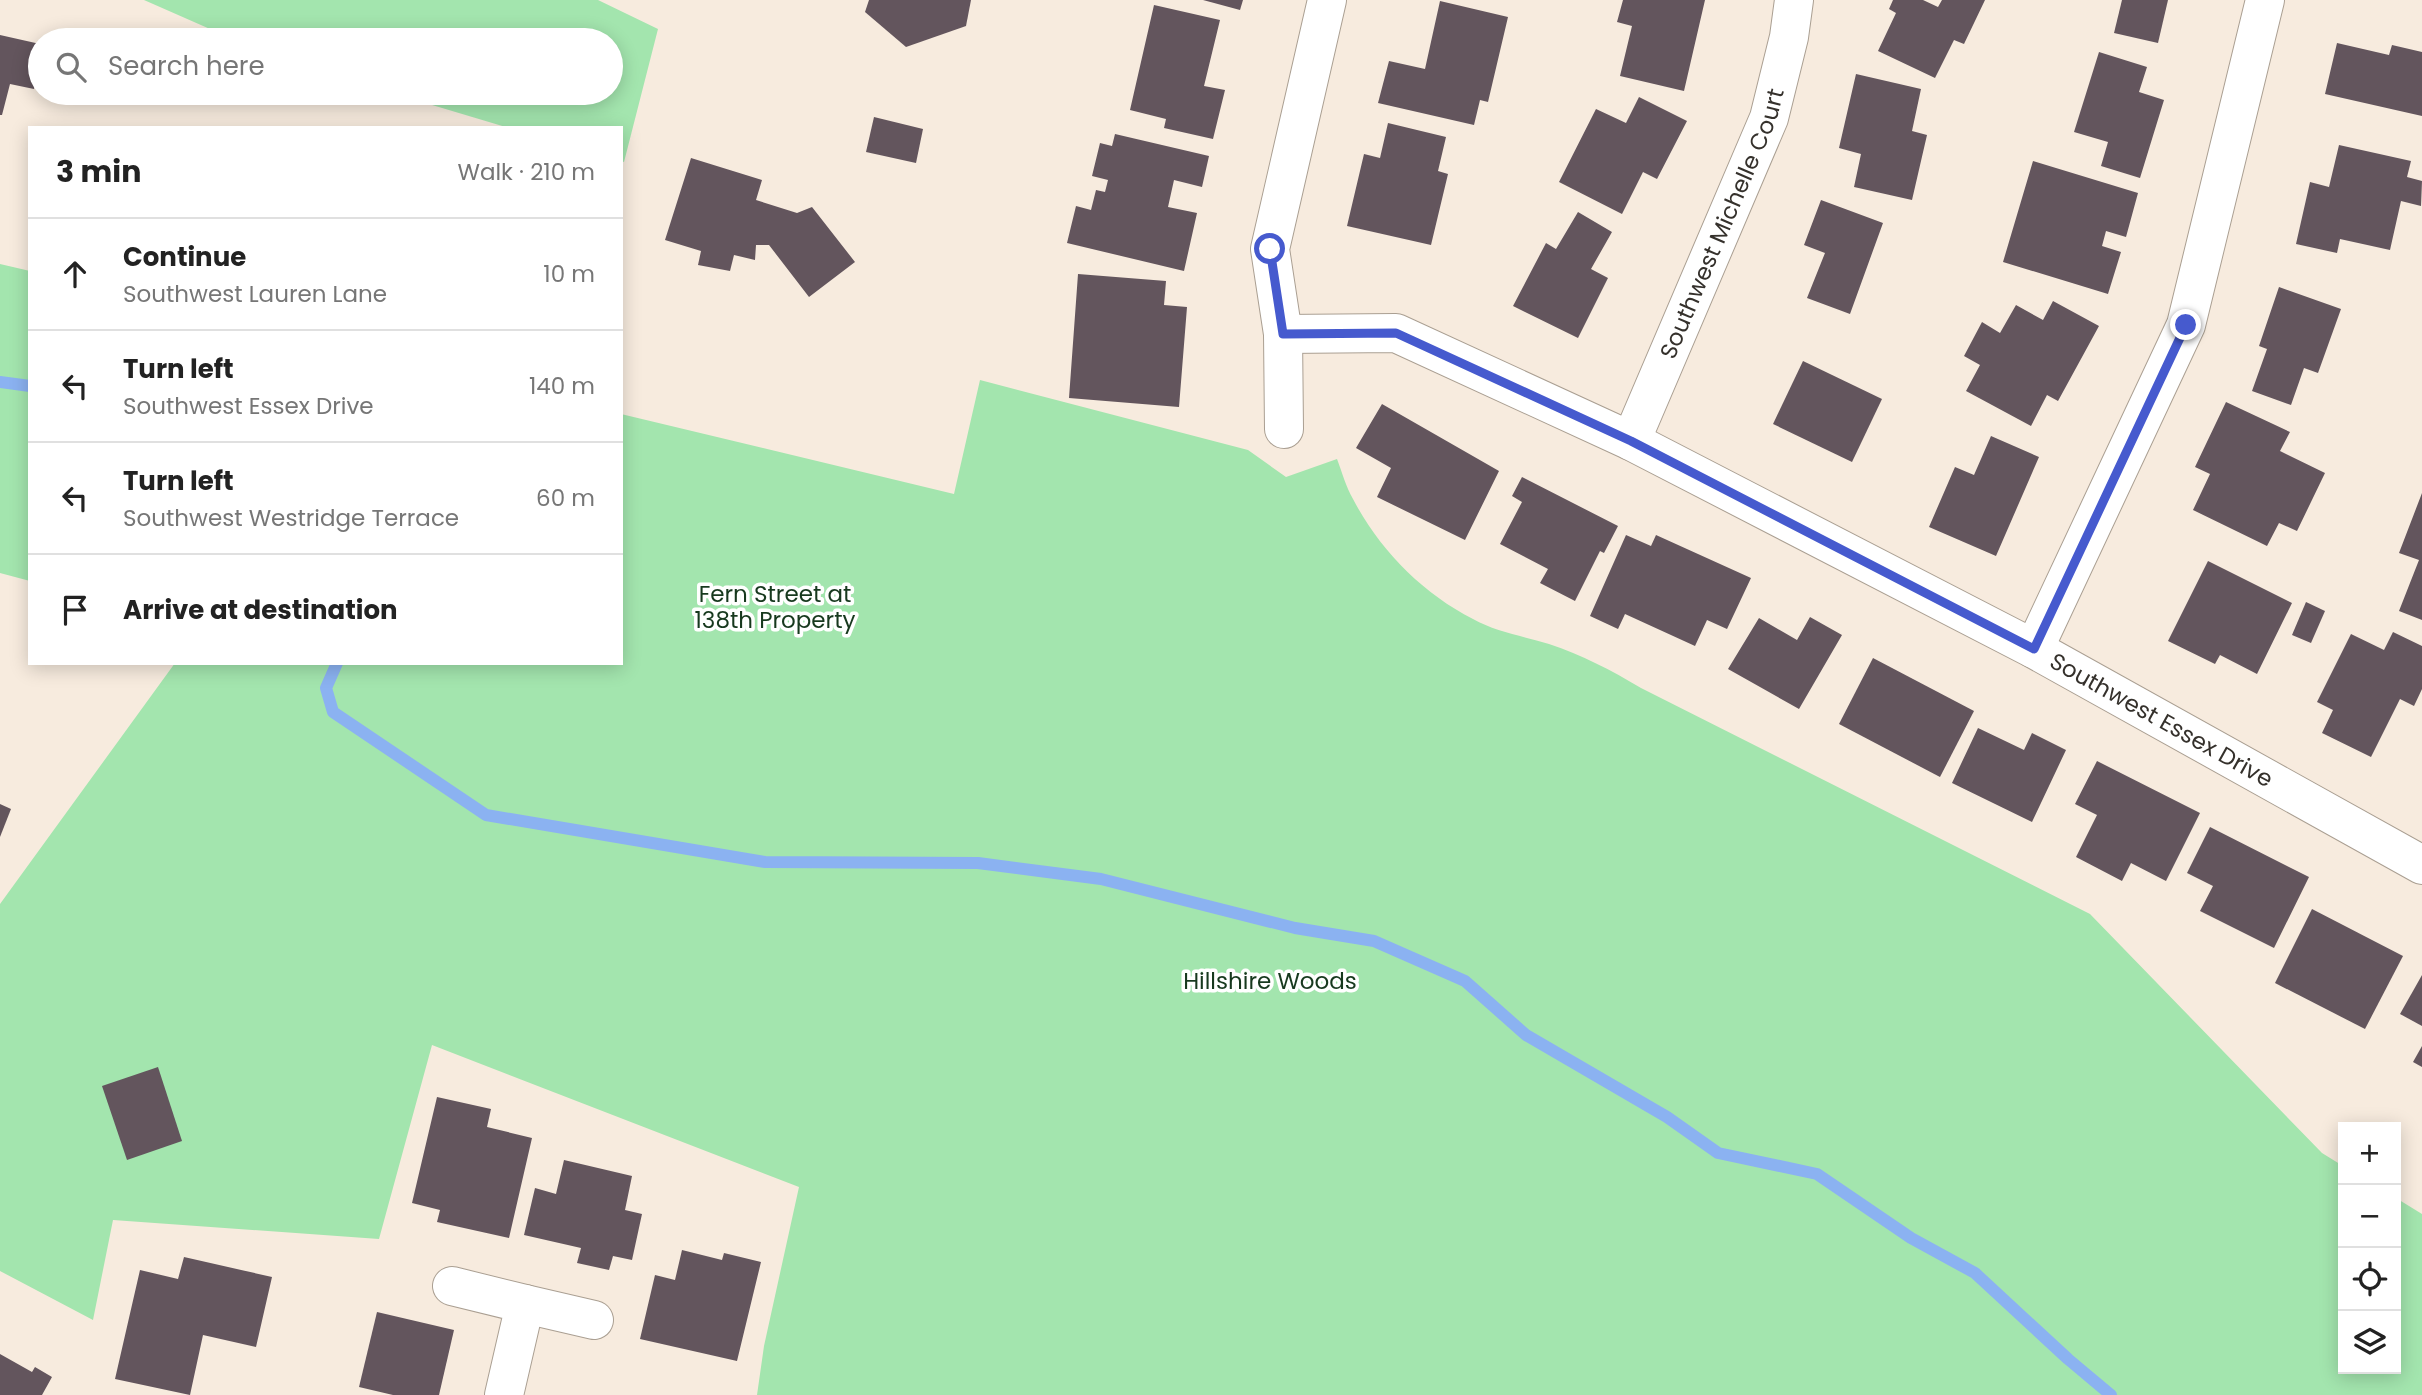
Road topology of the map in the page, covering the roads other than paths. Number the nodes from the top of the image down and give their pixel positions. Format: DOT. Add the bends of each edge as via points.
graph roads {
  1 [pos="1327,0"];
  2 [pos="1794,0"];
  3 [pos="2265,0"];
  4 [pos="1283,334"];
  5 [pos="1284,429"];
  6 [pos="1631,441"];
  7 [pos="2034,649"];
  8 [pos="2422,865"];
  9 [pos="452,1286"];
  10 [pos="525,1304"];
  11 [pos="594,1320"];
  12 [pos="504,1395"];
  1 -- 4 [label="street" via="1270,249"];
  2 -- 6 [label="street, Southwest Michelle Court" via="1769,118"];
  3 -- 7 [label="street" via="2186,325"];
  4 -- 5 [label="street"];
  4 -- 6 [label="street, Southwest Essex Drive" via="1396,333"];
  6 -- 7 [label="street, Southwest Essex Drive"];
  7 -- 8 [label="street, Southwest Essex Drive"];
  9 -- 10 [label="street"];
  10 -- 11 [label="street"];
  10 -- 12 [label="street"];
}
